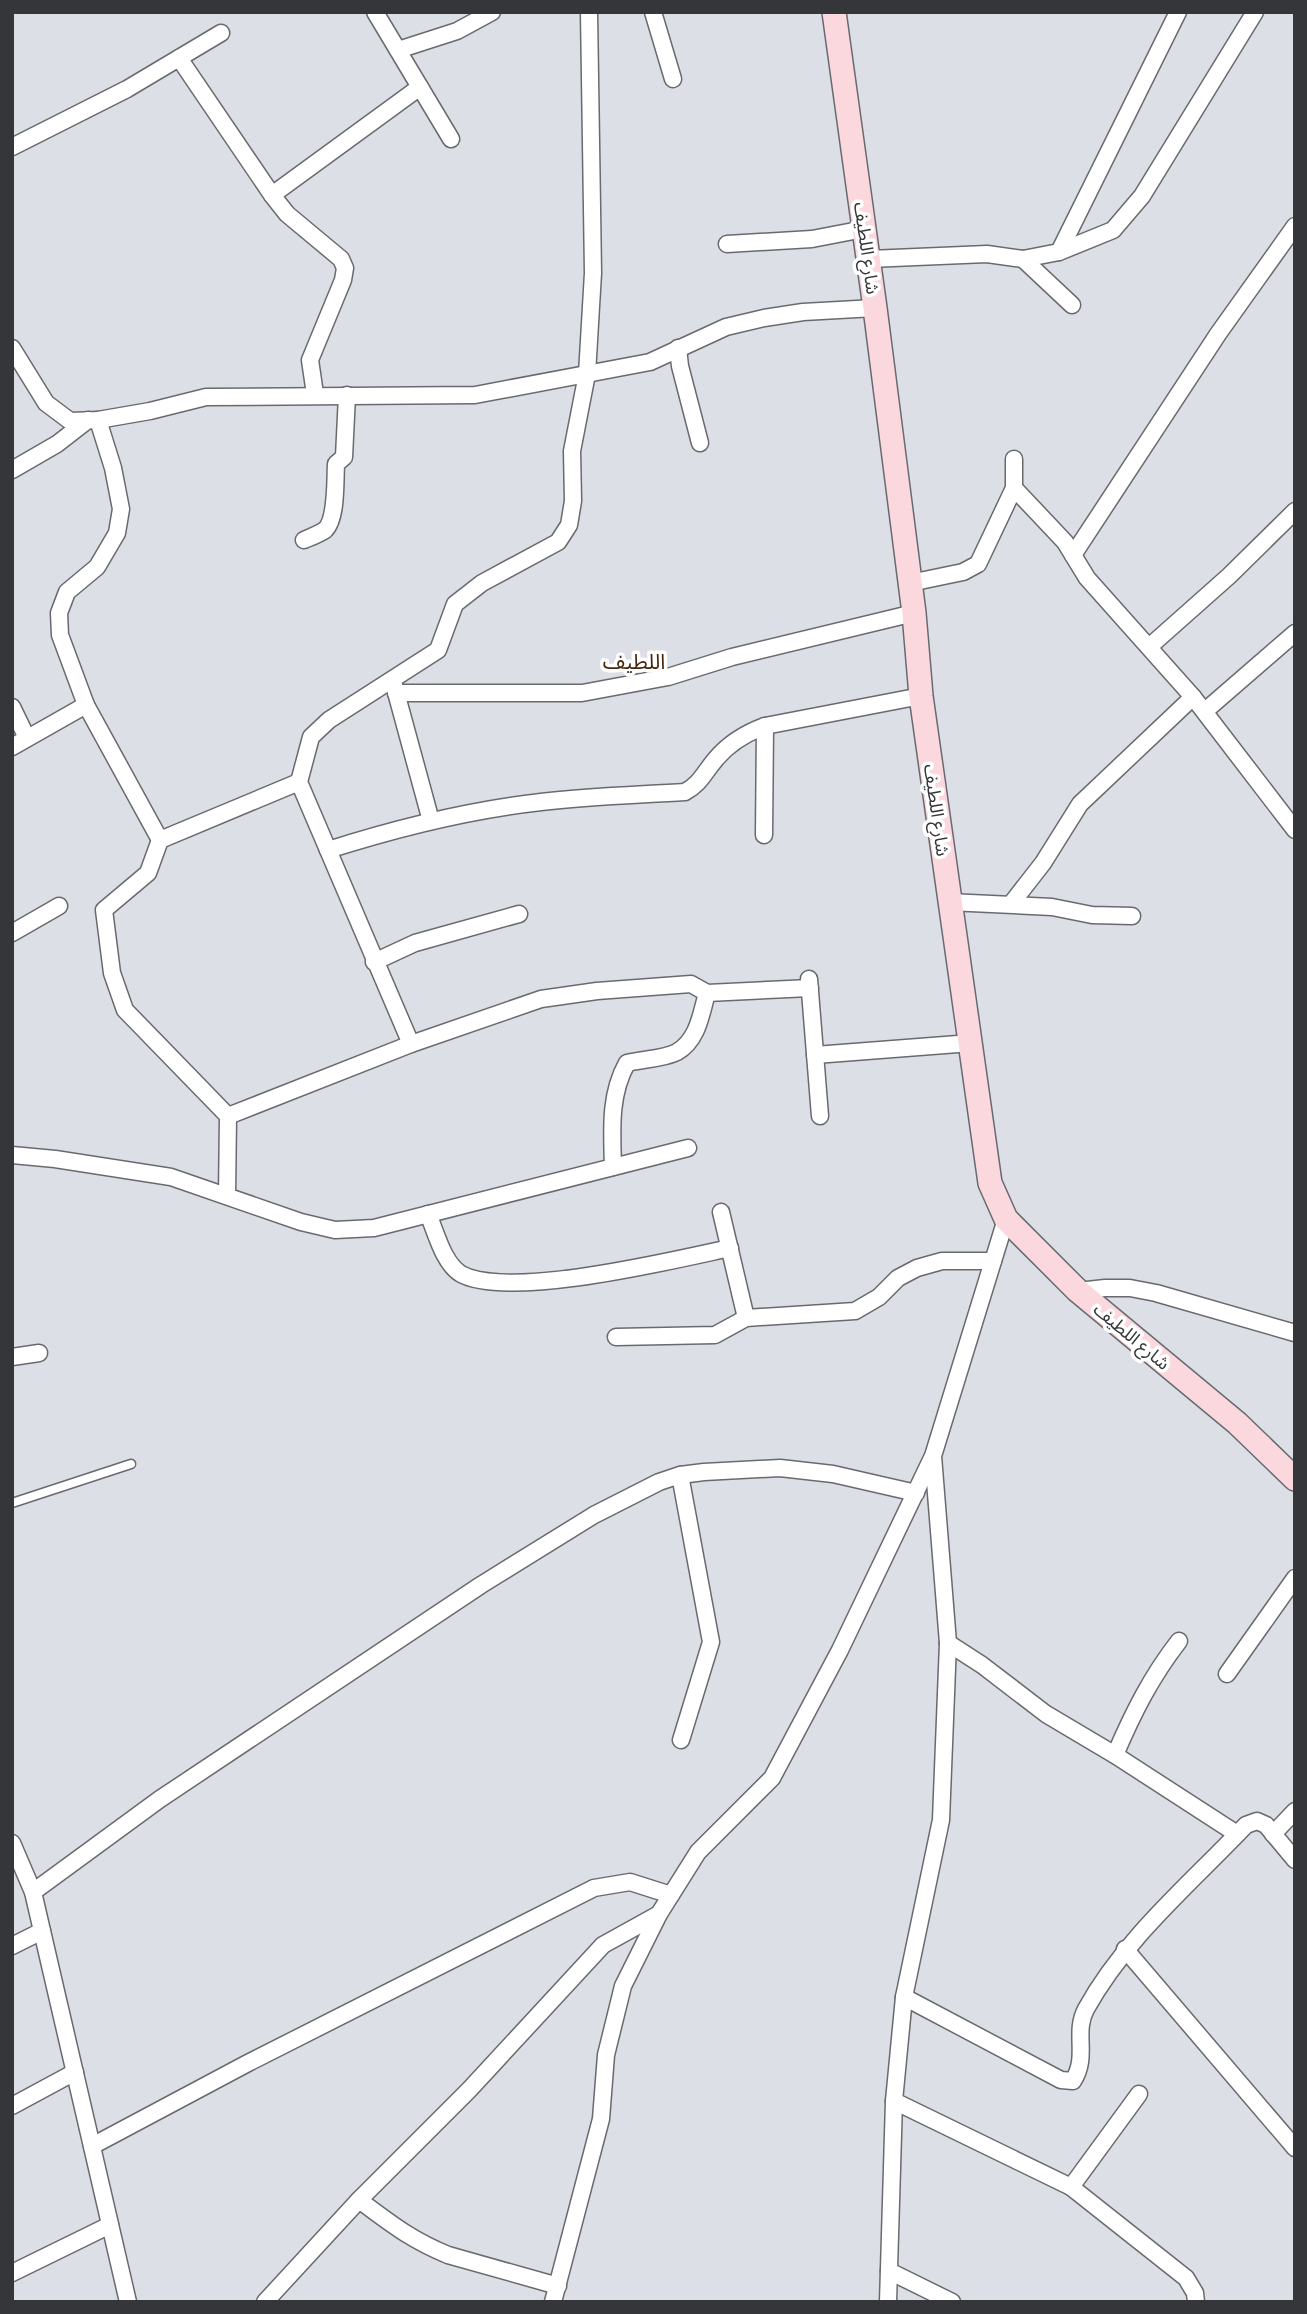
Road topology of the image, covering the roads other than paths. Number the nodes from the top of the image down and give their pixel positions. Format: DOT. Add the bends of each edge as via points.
graph roads {
  1 [pos="375,12"];
  2 [pos="492,12"];
  3 [pos="589,12"];
  4 [pos="653,12"];
  5 [pos="834,12"];
  6 [pos="1178,12"];
  7 [pos="1255,12"];
  8 [pos="221,33"];
  9 [pos="398,50"];
  10 [pos="179,58"];
  11 [pos="673,79"];
  12 [pos="420,87"];
  13 [pos="451,139"];
  14 [pos="12,147"];
  15 [pos="272,195"];
  16 [pos="1295,226"];
  17 [pos="864,229"];
  18 [pos="726,244"];
  19 [pos="1059,252"];
  20 [pos="869,259"];
  21 [pos="1023,259"];
  22 [pos="1072,305"];
  23 [pos="875,308"];
  24 [pos="12,348"];
  25 [pos="678,348"];
  26 [pos="587,374"];
  27 [pos="315,394"];
  28 [pos="347,395"];
  29 [pos="93,420"];
  30 [pos="700,443"];
  31 [pos="1014,459"];
  32 [pos="12,470"];
  33 [pos="1014,488"];
  34 [pos="1295,511"];
  35 [pos="304,540"];
  36 [pos="1073,555"];
  37 [pos="910,583"];
  38 [pos="914,613"];
  39 [pos="1295,633"];
  40 [pos="1149,647"];
  41 [pos="394,687"];
  42 [pos="921,696"];
  43 [pos="1192,697"];
  44 [pos="86,705"];
  45 [pos="12,707"];
  46 [pos="1205,711"];
  47 [pos="765,726"];
  48 [pos="27,738"];
  49 [pos="12,747"];
  50 [pos="299,782"];
  51 [pos="431,821"];
  52 [pos="1295,830"];
  53 [pos="764,835"];
  54 [pos="160,840"];
  55 [pos="328,850"];
  56 [pos="949,902"];
  57 [pos="1011,904"];
  58 [pos="60,906"];
  59 [pos="519,914"];
  60 [pos="1132,916"];
  61 [pos="12,933"];
  62 [pos="374,962"];
  63 [pos="707,993"];
  64 [pos="971,1043"];
  65 [pos="411,1044"];
  66 [pos="815,1055"];
  67 [pos="228,1116"];
  68 [pos="820,1116"];
  69 [pos="688,1147"];
  70 [pos="12,1155"];
  71 [pos="613,1167"];
  72 [pos="227,1196"];
  73 [pos="721,1212"];
  74 [pos="428,1214"];
  75 [pos="1006,1219"];
  76 [pos="730,1248"];
  77 [pos="993,1261"];
  78 [pos="1078,1292"];
  79 [pos="746,1318"];
  80 [pos="1295,1333"];
  81 [pos="616,1338"];
  82 [pos="39,1353"];
  83 [pos="12,1357"];
  84 [pos="933,1456"];
  85 [pos="131,1464"];
  86 [pos="680,1475"];
  87 [pos="1295,1479"];
  88 [pos="916,1493"];
  89 [pos="12,1503"];
  90 [pos="1295,1578"];
  91 [pos="1179,1641"];
  92 [pos="948,1643"];
  93 [pos="1227,1674"];
  94 [pos="681,1740"];
  95 [pos="1115,1755"];
  96 [pos="1295,1811"];
  97 [pos="1273,1834"];
  98 [pos="1237,1835"];
  99 [pos="12,1843"];
  100 [pos="1295,1860"];
  101 [pos="33,1892"];
  102 [pos="671,1895"];
  103 [pos="659,1914"];
  104 [pos="42,1931"];
  105 [pos="12,1946"];
  106 [pos="1125,1948"];
  107 [pos="904,1997"];
  108 [pos="75,2072"];
  109 [pos="1139,2094"];
  110 [pos="894,2101"];
  111 [pos="12,2106"];
  112 [pos="92,2146"];
  113 [pos="1295,2148"];
  114 [pos="1071,2186"];
  115 [pos="359,2200"];
  116 [pos="110,2225"];
  117 [pos="889,2271"];
  118 [pos="12,2273"];
  119 [pos="556,2294"];
  120 [pos="128,2302"];
  121 [pos="265,2302"];
  122 [pos="888,2302"];
  123 [pos="952,2302"];
  124 [pos="1196,2302"];
  1 -- 9 [label="street"];
  2 -- 9 [label="street" via="457,31"];
  3 -- 26 [label="street" via="593,260"];
  4 -- 11 [label="street"];
  5 -- 17 [label="street, شارع اللطيف"];
  6 -- 19 [label="street"];
  7 -- 19 [label="street" via="1142,196 1113,230"];
  8 -- 10 [label="street"];
  9 -- 12 [label="street"];
  10 -- 14 [label="street"];
  10 -- 15 [label="street"];
  12 -- 13 [label="street"];
  12 -- 15 [label="street"];
  15 -- 27 [label="street" via="341,259 345,268 310,360"];
  16 -- 36 [label="street"];
  17 -- 18 [label="street" via="812,239"];
  17 -- 20 [label="street, شارع اللطيف"];
  19 -- 21 [label="street"];
  20 -- 21 [label="street" via="987,254"];
  20 -- 23 [label="street, شارع اللطيف"];
  21 -- 22 [label="street"];
  23 -- 25 [label="street" via="764,318 726,327"];
  23 -- 37 [label="street, شارع اللطيف"];
  24 -- 29 [label="street" via="46,403 70,421"];
  25 -- 26 [label="street" via="650,362"];
  25 -- 30 [label="street"];
  26 -- 28 [label="street" via="475,395"];
  26 -- 41 [label="street" via="572,451 569,525 558,542 482,583 456,604 438,650"];
  27 -- 28 [label="street"];
  27 -- 29 [label="street" via="206,397"];
  28 -- 35 [label="street" via="344,457 336,464 329,525"];
  29 -- 32 [label="street"];
  29 -- 44 [label="street" via="113,468 121,509 117,533 97,567 67,592 59,613 60,635"];
  31 -- 33 [label="street"];
  33 -- 36 [label="street"];
  33 -- 37 [label="street" via="978,564 963,572"];
  34 -- 40 [label="street"];
  36 -- 40 [label="street" via="1087,578"];
  37 -- 38 [label="street, شارع اللطيف"];
  38 -- 41 [label="street" via="668,677 582,693"];
  38 -- 42 [label="street, شارع اللطيف"];
  39 -- 46 [label="street"];
  40 -- 43 [label="street"];
  41 -- 50 [label="street" via="373,690 311,737"];
  41 -- 51 [label="street"];
  42 -- 47 [label="street"];
  42 -- 56 [label="street, شارع اللطيف"];
  43 -- 46 [label="street"];
  43 -- 57 [label="street" via="1080,804"];
  44 -- 48 [label="street"];
  44 -- 54 [label="street"];
  45 -- 48 [label="street"];
  46 -- 52 [label="street"];
  47 -- 51 [label="street" via="744,734 716,759 698,785 685,792 540,802"];
  47 -- 53 [label="street"];
  48 -- 49 [label="street"];
  50 -- 54 [label="street"];
  50 -- 55 [label="street"];
  51 -- 55 [label="street"];
  54 -- 67 [label="street" via="148,873 104,910 112,973 125,1010"];
  55 -- 62 [label="street"];
  56 -- 57 [label="street"];
  56 -- 64 [label="street, شارع اللطيف"];
  57 -- 60 [label="street"];
  58 -- 61 [label="street"];
  59 -- 62 [label="street" via="415,943"];
  62 -- 65 [label="street"];
  63 -- 65 [label="street" via="691,984 541,999"];
  63 -- 66 [label="street" via="810,984"];
  63 -- 71 [label="street" via="692,1039 676,1052 627,1063 611,1115"];
  64 -- 66 [label="street"];
  64 -- 75 [label="street, شارع اللطيف" via="990,1183"];
  65 -- 67 [label="street"];
  66 -- 68 [label="street"];
  67 -- 72 [label="street"];
  69 -- 71 [label="street"];
  70 -- 72 [label="street" via="171,1177"];
  71 -- 74 [label="street"];
  72 -- 74 [label="street" via="335,1230 374,1228"];
  73 -- 76 [label="street"];
  74 -- 76 [label="street" via="447,1260 459,1273 477,1280 523,1283 595,1275"];
  75 -- 77 [label="street"];
  75 -- 78 [label="street, شارع اللطيف"];
  76 -- 79 [label="street"];
  77 -- 79 [label="street" via="942,1261 917,1268 855,1311"];
  77 -- 84 [label="street"];
  78 -- 80 [label="street" via="1130,1288"];
  78 -- 87 [label="street, شارع اللطيف" via="1237,1423"];
  79 -- 81 [label="street" via="715,1335"];
  82 -- 83 [label="street"];
  84 -- 88 [label="street"];
  84 -- 92 [label="street"];
  85 -- 89 [label="lane"];
  86 -- 88 [label="street" via="780,1468 833,1474"];
  86 -- 94 [label="street" via="712,1642"];
  86 -- 101 [label="street" via="594,1515 481,1585 160,1799"];
  88 -- 102 [label="street" via="772,1778 698,1852"];
  90 -- 93 [label="street"];
  91 -- 95 [label="street" via="1156,1671"];
  92 -- 95 [label="street" via="1035,1707"];
  92 -- 107 [label="street" via="942,1820"];
  95 -- 98 [label="street"];
  96 -- 97 [label="street"];
  97 -- 98 [label="street" via="1257,1821 1245,1825"];
  97 -- 100 [label="street"];
  98 -- 106 [label="street"];
  99 -- 101 [label="street"];
  101 -- 104 [label="street"];
  102 -- 103 [label="street"];
  102 -- 112 [label="street" via="630,1882 594,1888"];
  103 -- 115 [label="street" via="603,1945"];
  103 -- 119 [label="street" via="623,1986 606,2055 601,2119"];
  104 -- 105 [label="street"];
  104 -- 108 [label="street"];
  106 -- 107 [label="street" via="1085,2012 1081,2069 1073,2081 1061,2080"];
  106 -- 113 [label="street"];
  107 -- 110 [label="street"];
  108 -- 111 [label="street"];
  108 -- 112 [label="street"];
  109 -- 114 [label="street"];
  110 -- 114 [label="street"];
  110 -- 117 [label="street"];
  112 -- 116 [label="street"];
  114 -- 124 [label="street" via="1186,2278"];
  115 -- 119 [label="street" via="414,2241"];
  115 -- 121 [label="street"];
  116 -- 118 [label="street"];
  116 -- 120 [label="street"];
  117 -- 122 [label="street"];
  117 -- 123 [label="street"];
}
